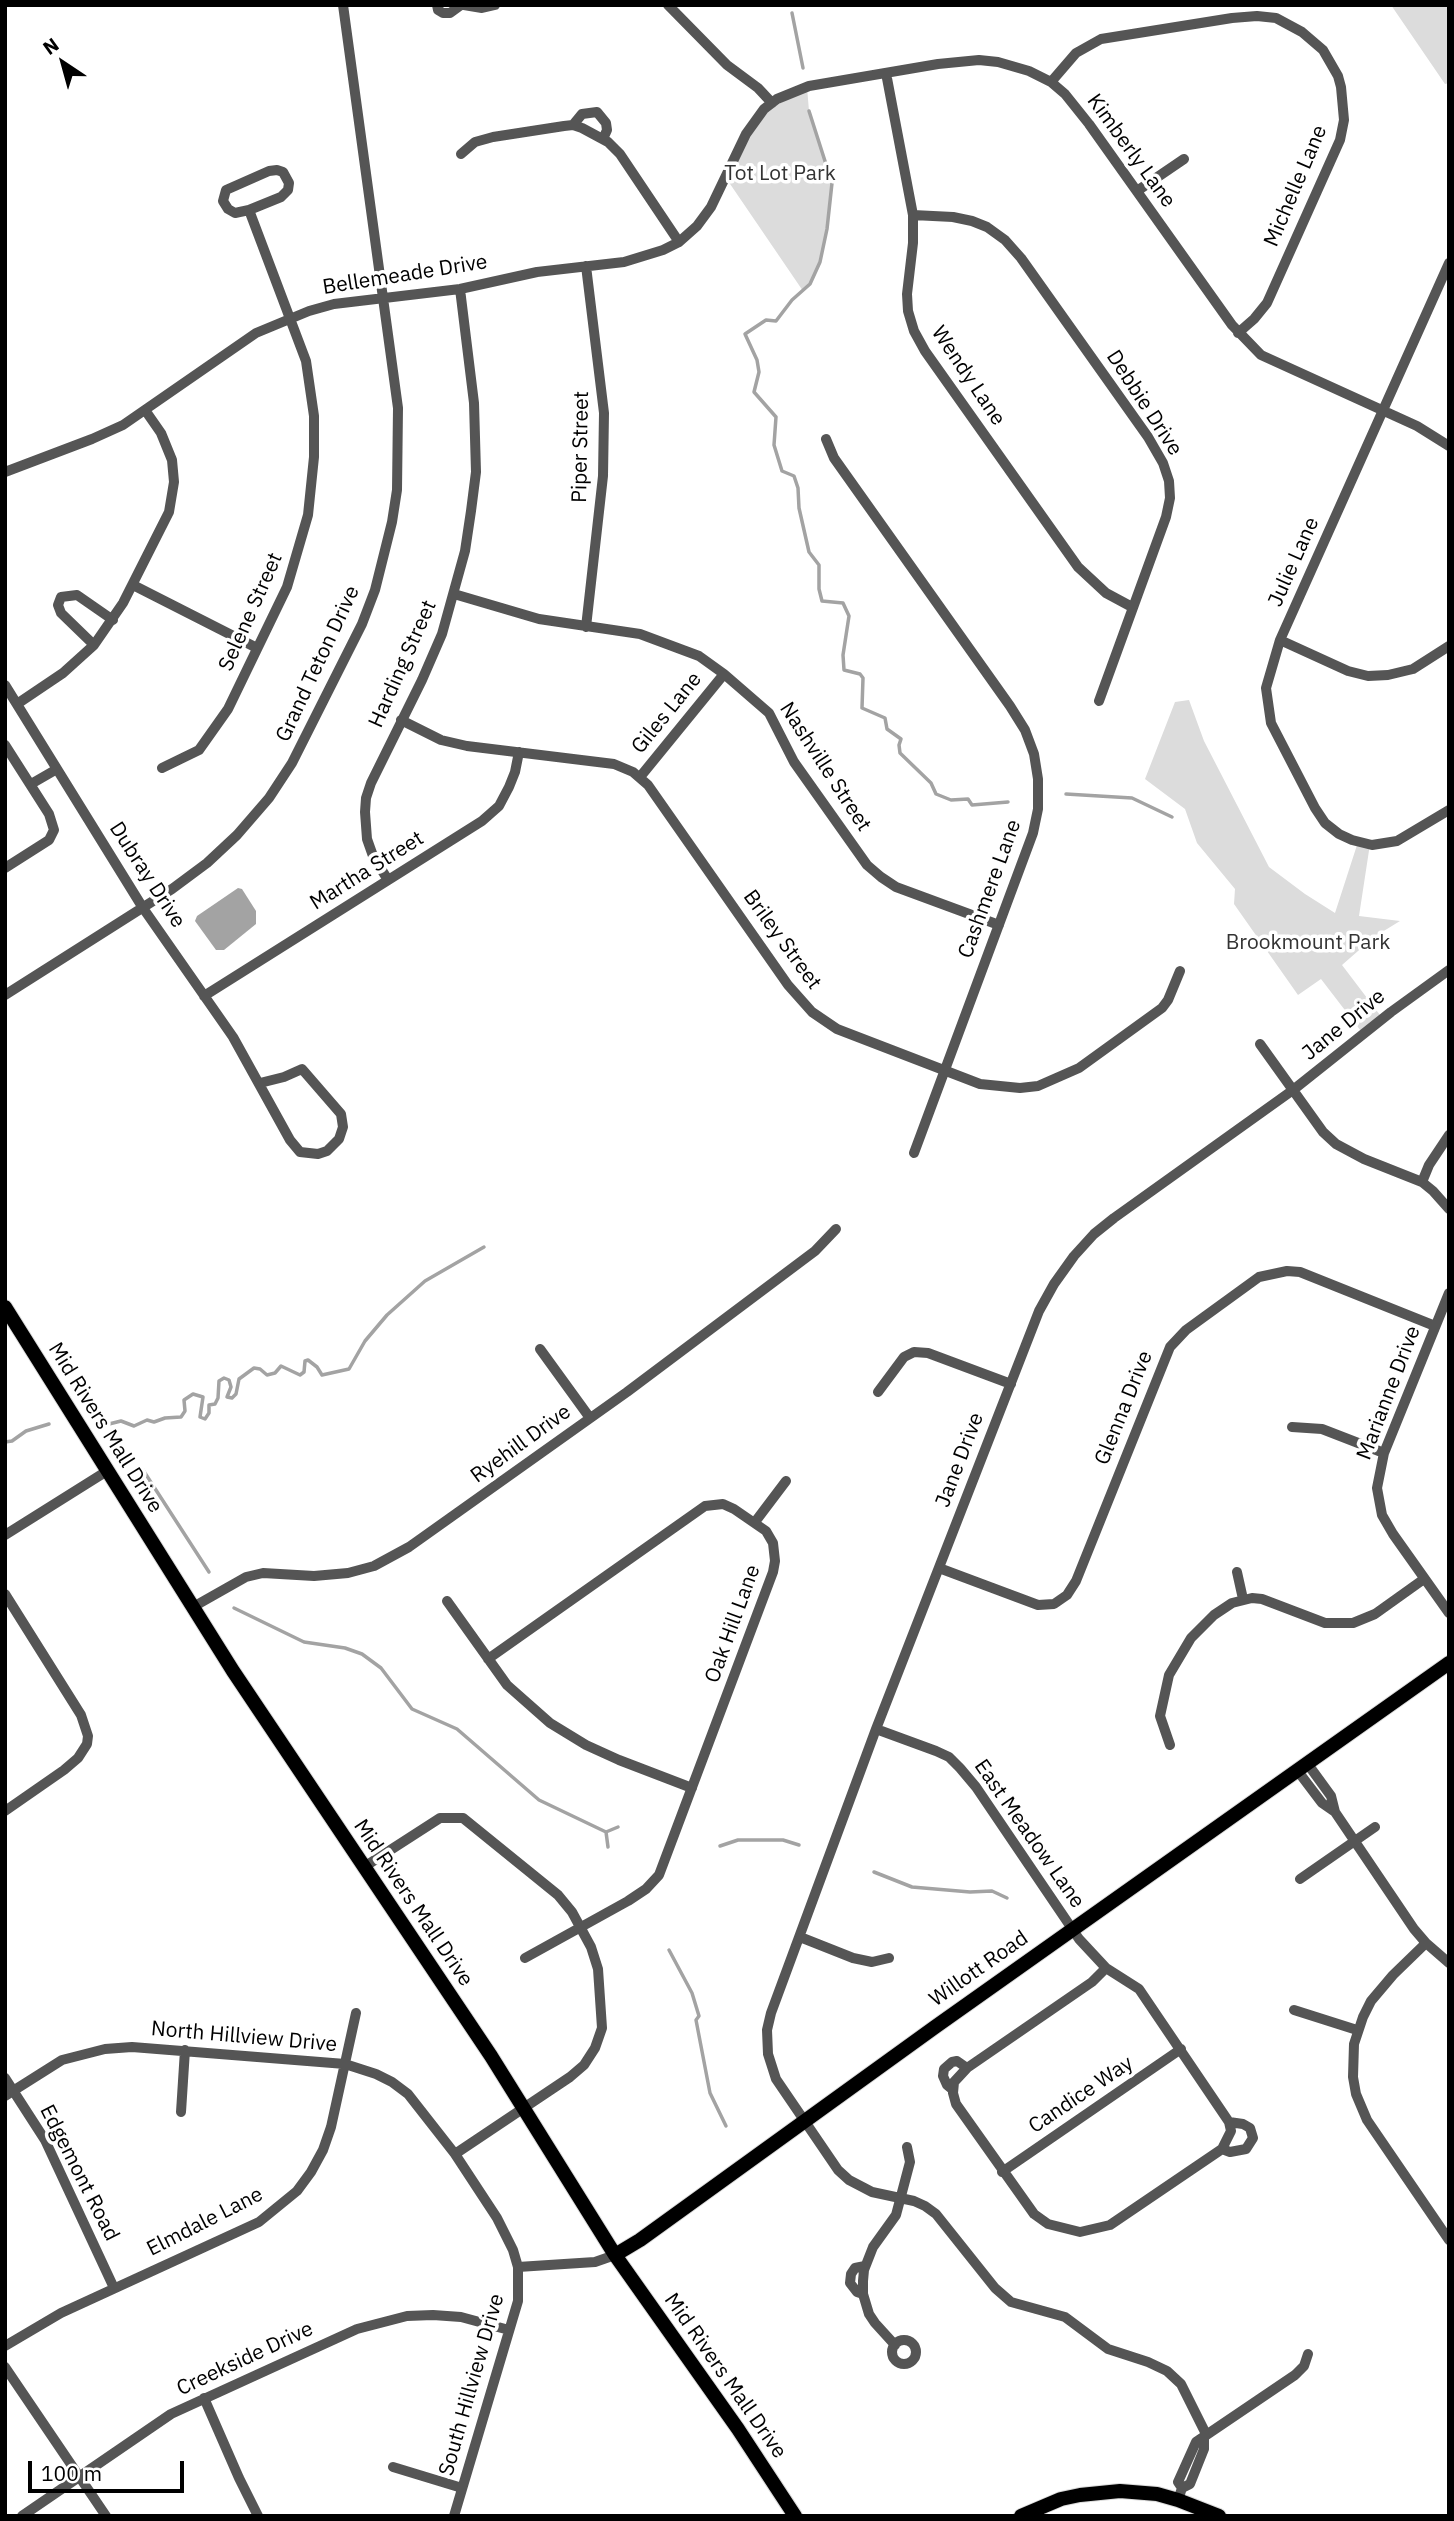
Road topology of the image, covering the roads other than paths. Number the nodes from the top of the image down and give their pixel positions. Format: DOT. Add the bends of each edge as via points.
graph roads {
  1 [pos="343,5"];
  2 [pos="437,5"];
  3 [pos="463,5"];
  4 [pos="495,5"];
  5 [pos="668,5"];
  6 [pos="886,73"];
  7 [pos="1051,82"];
  8 [pos="772,103"];
  9 [pos="573,125"];
  10 [pos="603,139"];
  11 [pos="461,154"];
  12 [pos="1185,159"];
  13 [pos="1137,191"];
  14 [pos="249,210"];
  15 [pos="913,215"];
  16 [pos="679,242"];
  17 [pos="586,267"];
  18 [pos="1448,267"];
  19 [pos="460,289"];
  20 [pos="384,298"];
  21 [pos="290,317"];
  22 [pos="1238,333"];
  23 [pos="145,411"];
  24 [pos="1382,411"];
  25 [pos="826,439"];
  26 [pos="1449,446"];
  27 [pos="5,472"];
  28 [pos="133,585"];
  29 [pos="454,594"];
  30 [pos="1132,607"];
  31 [pos="113,620"];
  32 [pos="586,627"];
  33 [pos="1280,640"];
  34 [pos="94,645"];
  35 [pos="1449,646"];
  36 [pos="257,648"];
  37 [pos="724,674"];
  38 [pos="5,685"];
  39 [pos="1099,701"];
  40 [pos="17,704"];
  41 [pos="401,720"];
  42 [pos="5,745"];
  43 [pos="519,752"];
  44 [pos="162,768"];
  45 [pos="57,769"];
  46 [pos="640,777"];
  47 [pos="30,785"];
  48 [pos="1449,810"];
  49 [pos="5,868"];
  50 [pos="388,880"];
  51 [pos="144,908"];
  52 [pos="999,925"];
  53 [pos="1449,970"];
  54 [pos="1180,971"];
  55 [pos="5,995"];
  56 [pos="204,996"];
  57 [pos="1260,1044"];
  58 [pos="944,1070"];
  59 [pos="260,1083"];
  60 [pos="1293,1090"];
  61 [pos="1449,1135"];
  62 [pos="914,1153"];
  63 [pos="1422,1182"];
  64 [pos="1449,1209"];
  65 [pos="836,1229"];
  66 [pos="1449,1293"];
  67 [pos="5,1307"];
  68 [pos="10,1324"];
  69 [pos="1435,1326"];
  70 [pos="540,1349"];
  71 [pos="1011,1384"];
  72 [pos="878,1392"];
  73 [pos="590,1418"];
  74 [pos="1292,1427"];
  75 [pos="1384,1452"];
  76 [pos="107,1471"];
  77 [pos="786,1481"];
  78 [pos="755,1522"];
  79 [pos="5,1535"];
  80 [pos="939,1568"];
  81 [pos="1237,1572"];
  82 [pos="1424,1579"];
  83 [pos="5,1594"];
  84 [pos="1243,1600"];
  85 [pos="447,1601"];
  86 [pos="192,1607"];
  87 [pos="1449,1613"];
  88 [pos="488,1659"];
  89 [pos="1449,1663"];
  90 [pos="876,1729"];
  91 [pos="1170,1745"];
  92 [pos="1302,1766"];
  93 [pos="692,1788"];
  94 [pos="5,1811"];
  95 [pos="1374,1827"];
  96 [pos="1355,1842"];
  97 [pos="364,1867"];
  98 [pos="1300,1879"];
  99 [pos="581,1927"];
  100 [pos="1072,1929"];
  101 [pos="800,1937"];
  102 [pos="1426,1943"];
  103 [pos="525,1958"];
  104 [pos="889,1958"];
  105 [pos="1449,1963"];
  106 [pos="1106,1968"];
  107 [pos="1294,2010"];
  108 [pos="356,2013"];
  109 [pos="1357,2030"];
  110 [pos="1181,2049"];
  111 [pos="185,2050"];
  112 [pos="345,2064"];
  113 [pos="5,2078"];
  114 [pos="9,2093"];
  115 [pos="525,2108"];
  116 [pos="181,2112"];
  117 [pos="805,2122"];
  118 [pos="1229,2122"];
  119 [pos="907,2147"];
  120 [pos="1222,2149"];
  121 [pos="455,2154"];
  122 [pos="1002,2172"];
  123 [pos="901,2198"];
  124 [pos="1449,2240"];
  125 [pos="615,2255"];
  126 [pos="518,2267"];
  127 [pos="114,2288"];
  128 [pos="509,2330"];
  129 [pos="895,2345"];
  130 [pos="5,2346"];
  131 [pos="1308,2354"];
  132 [pos="5,2367"];
  133 [pos="204,2398"];
  134 [pos="1205,2435"];
  135 [pos="393,2467"];
  136 [pos="79,2477"];
  137 [pos="462,2488"];
  138 [pos="1180,2494"];
  139 [pos="22,2516"];
  140 [pos="106,2516"];
  141 [pos="258,2516"];
  142 [pos="454,2516"];
  143 [pos="795,2516"];
  144 [pos="1021,2516"];
  145 [pos="1219,2516"];
  1 -- 20 [label="street, Grand Teton Drive"];
  2 -- 3 [label="street" via="438,10 450,13"];
  3 -- 4 [label="street"];
  5 -- 8 [label="street"];
  6 -- 7 [label="street, Kimberly Lane" via="979,60 1016,66"];
  6 -- 8 [label="street, Kimberly Lane" via="809,86"];
  6 -- 15 [label="street, Wendy Lane"];
  7 -- 13 [label="street, Kimberly Lane" via="1078,108"];
  7 -- 22 [label="street, Michelle Lane" via="1076,53 1101,39 1232,18 1276,18 1323,50 1338,76 1344,104 1340,140 1267,303"];
  8 -- 16 [label="street, Bellemeade Drive" via="746,134 711,207"];
  9 -- 10 [label="street"];
  9 -- 10 [label="street" via="582,114 597,113 606,123"];
  9 -- 11 [label="street" via="482,139"];
  10 -- 16 [label="street" via="620,154"];
  12 -- 13 [label="street"];
  13 -- 22 [label="street, Kimberly Lane"];
  14 -- 14 [label="street" via="288,190 283,172 269,171 226,190 223,201 228,209 235,213"];
  14 -- 21 [label="street, Selene Street"];
  15 -- 30 [label="street, Wendy Lane" via="908,311 925,351 1078,567 1091,582"];
  15 -- 30 [label="street, Debbie Drive" via="972,221 1005,240 1155,449 1169,481 1170,498"];
  16 -- 17 [label="street, Bellemeade Drive" via="645,257"];
  17 -- 19 [label="street, Bellemeade Drive" via="537,272"];
  17 -- 32 [label="street, Piper Street" via="604,413 603,476"];
  18 -- 24 [label="street, Julie Lane"];
  19 -- 20 [label="street, Bellemeade Drive"];
  19 -- 29 [label="street, Harding Street" via="471,369 476,472"];
  20 -- 21 [label="street, Bellemeade Drive" via="334,304"];
  20 -- 51 [label="street, Grand Teton Drive" via="398,408 397,490 383,562 362,625 292,763 269,798 207,863"];
  21 -- 23 [label="street, Bellemeade Drive" via="249,337"];
  21 -- 36 [label="street, Selene Street" via="310,380 312,489 295,566"];
  22 -- 24 [label="street, Kimberly Lane" via="1261,355"];
  23 -- 27 [label="street, Bellemeade Drive" via="92,439"];
  23 -- 28 [label="street" via="172,460 173,497"];
  24 -- 26 [label="street, Kimberly Lane" via="1426,430"];
  24 -- 33 [label="street, Julie Lane"];
  25 -- 52 [label="street, Cashmere Lane" via="834,458 1010,706 1034,754 1038,809"];
  28 -- 31 [label="street"];
  28 -- 36 [label="street"];
  29 -- 32 [label="street, Nashville Street" via="539,619"];
  29 -- 41 [label="street, Harding Street" via="427,669"];
  30 -- 39 [label="street, Debbie Drive"];
  31 -- 34 [label="street"];
  31 -- 34 [label="street" via="77,595 61,597 61,613"];
  32 -- 37 [label="street, Nashville Street" via="659,639 699,656"];
  33 -- 35 [label="street" via="1368,676 1413,669"];
  33 -- 48 [label="street, Julie Lane" via="1268,673 1267,707 1271,723 1325,823 1352,841 1379,845 1407,837"];
  34 -- 40 [label="street" via="63,674"];
  36 -- 44 [label="street, Selene Street" via="228,709 205,744"];
  37 -- 46 [label="street, Giles Lane"];
  37 -- 52 [label="street, Nashville Street" via="769,713 794,762 867,865 895,887"];
  38 -- 40 [label="street, Dubray Drive"];
  40 -- 45 [label="street, Dubray Drive"];
  41 -- 43 [label="street, Briley Street" via="441,740"];
  41 -- 50 [label="street, Harding Street" via="371,783 365,812 367,839"];
  42 -- 47 [label="street"];
  43 -- 46 [label="street, Briley Street" via="614,764"];
  43 -- 50 [label="street, Martha Street" via="499,806"];
  45 -- 47 [label="street"];
  45 -- 51 [label="street, Dubray Drive"];
  46 -- 58 [label="street, Briley Street" via="812,1012 837,1029"];
  47 -- 49 [label="street" via="54,830 49,840"];
  50 -- 56 [label="street, Martha Street"];
  51 -- 55 [label="street, Grand Teton Drive"];
  51 -- 56 [label="street, Dubray Drive"];
  52 -- 58 [label="street, Cashmere Lane"];
  53 -- 60 [label="street, Jane Drive"];
  54 -- 58 [label="street, Briley Street" via="1162,1008 1057,1079 1038,1086 999,1087"];
  56 -- 59 [label="street, Dubray Drive"];
  57 -- 60 [label="street"];
  58 -- 62 [label="street, Cashmere Lane"];
  59 -- 59 [label="street, Dubray Drive" via="300,1152 327,1151 335,1145 342,1134 341,1114 302,1069"];
  60 -- 63 [label="street" via="1336,1144"];
  60 -- 71 [label="street, Jane Drive" via="1094,1234 1054,1283"];
  61 -- 63 [label="street"];
  63 -- 64 [label="street"];
  65 -- 73 [label="street, Ryehill Drive" via="815,1251"];
  66 -- 69 [label="street, Marianne Drive"];
  67 -- 68 [label="main road, Mid Rivers Mall Drive"];
  68 -- 76 [label="main road, Mid Rivers Mall Drive"];
  69 -- 75 [label="street, Marianne Drive"];
  69 -- 80 [label="street, Glenna Drive" via="1300,1272 1259,1278 1186,1330 1170,1348 1067,1595 1054,1604 1038,1605"];
  70 -- 73 [label="street"];
  71 -- 72 [label="street" via="914,1352 904,1357"];
  71 -- 80 [label="street, Jane Drive"];
  73 -- 86 [label="street, Ryehill Drive" via="409,1548 374,1566 331,1576 263,1573 229,1584"];
  74 -- 75 [label="street" via="1322,1429"];
  75 -- 82 [label="street, Marianne Drive" via="1377,1488 1382,1515"];
  76 -- 79 [label="street"];
  76 -- 86 [label="main road, Mid Rivers Mall Drive"];
  77 -- 78 [label="street"];
  78 -- 88 [label="street, Oak Hill Lane" via="723,1504 705,1506"];
  78 -- 93 [label="street, Oak Hill Lane" via="773,1543 773,1572"];
  80 -- 90 [label="street, Jane Drive"];
  81 -- 84 [label="street"];
  82 -- 84 [label="street" via="1375,1614 1339,1624 1311,1619 1272,1602"];
  82 -- 87 [label="street, Marianne Drive"];
  83 -- 94 [label="street" via="80,1715 88,1736 78,1758"];
  84 -- 91 [label="street" via="1231,1603 1201,1626 1169,1675 1160,1716"];
  85 -- 88 [label="street"];
  86 -- 97 [label="main road, Mid Rivers Mall Drive"];
  88 -- 93 [label="street" via="530,1707 567,1734"];
  89 -- 92 [label="main road, Willott Road"];
  90 -- 100 [label="street, East Meadow Lane" via="949,1757 960,1768"];
  90 -- 101 [label="street, Jane Drive"];
  92 -- 96 [label="street" via="1331,1796 1335,1812"];
  92 -- 100 [label="main road, Willott Road"];
  93 -- 99 [label="street, Oak Hill Lane" via="659,1875 628,1901"];
  95 -- 96 [label="street"];
  96 -- 98 [label="street"];
  96 -- 102 [label="street"];
  97 -- 99 [label="street" via="440,1818 463,1818 558,1895"];
  97 -- 115 [label="main road, Mid Rivers Mall Drive"];
  99 -- 103 [label="street, Oak Hill Lane"];
  99 -- 115 [label="street" via="598,1969 602,2028 584,2065"];
  100 -- 106 [label="street, East Meadow Lane"];
  100 -- 117 [label="main road, Willott Road"];
  101 -- 104 [label="street" via="853,1958 872,1962"];
  101 -- 117 [label="street, Jane Drive" via="771,2013 766,2041 776,2079"];
  102 -- 105 [label="street"];
  102 -- 109 [label="street" via="1381,1988"];
  106 -- 110 [label="street, East Meadow Lane" via="1139,1989"];
  106 -- 122 [label="street" via="954,2082 956,2104"];
  107 -- 109 [label="street"];
  108 -- 112 [label="street, Elmdale Lane"];
  109 -- 124 [label="street" via="1353,2077 1361,2107"];
  110 -- 118 [label="street, East Meadow Lane"];
  110 -- 122 [label="street, Candice Way"];
  111 -- 112 [label="street, North Hillview Drive"];
  111 -- 114 [label="street, North Hillview Drive" via="132,2047 82,2054 62,2060"];
  111 -- 116 [label="street"];
  112 -- 121 [label="street, North Hillview Drive" via="376,2074 408,2094"];
  112 -- 127 [label="street, Elmdale Lane" via="323,2150 297,2191 259,2222"];
  113 -- 114 [label="street, Edgemont Road"];
  114 -- 127 [label="street, Edgemont Road" via="45,2140"];
  115 -- 121 [label="street"];
  115 -- 125 [label="main road, Mid Rivers Mall Drive"];
  117 -- 123 [label="street, Jane Drive" via="849,2180 872,2192"];
  117 -- 125 [label="main road, Willott Road"];
  118 -- 120 [label="street" via="1231,2131"];
  118 -- 120 [label="street, East Meadow Lane" via="1250,2129 1253,2138 1246,2149"];
  119 -- 123 [label="street" via="910,2162"];
  120 -- 122 [label="street" via="1110,2225 1080,2232 1048,2224 1034,2214"];
  121 -- 126 [label="street, South Hillview Drive" via="506,2235"];
  123 -- 129 [label="street" via="896,2216 865,2266 863,2294 874,2323"];
  123 -- 134 [label="street, Jane Drive" via="936,2214 1011,2302 1065,2317 1108,2348 1167,2371 1181,2384"];
  125 -- 126 [label="street, Willott Road" via="595,2262"];
  125 -- 143 [label="main road, Mid Rivers Mall Drive"];
  126 -- 128 [label="street, South Hillview Drive" via="518,2301"];
  127 -- 130 [label="street, Elmdale Lane"];
  128 -- 133 [label="street, Creekside Drive" via="447,2316 386,2320"];
  128 -- 137 [label="street, South Hillview Drive"];
  131 -- 134 [label="street" via="1295,2375"];
  132 -- 136 [label="street"];
  133 -- 136 [label="street, Creekside Drive" via="171,2414"];
  133 -- 141 [label="street"];
  134 -- 138 [label="street" via="1187,2458 1178,2482"];
  135 -- 137 [label="street"];
  136 -- 139 [label="street, Creekside Drive"];
  136 -- 140 [label="street"];
  137 -- 142 [label="street, South Hillview Drive"];
  138 -- 144 [label="main road" via="1101,2492 1061,2499"];
  138 -- 145 [label="main road"];
}
